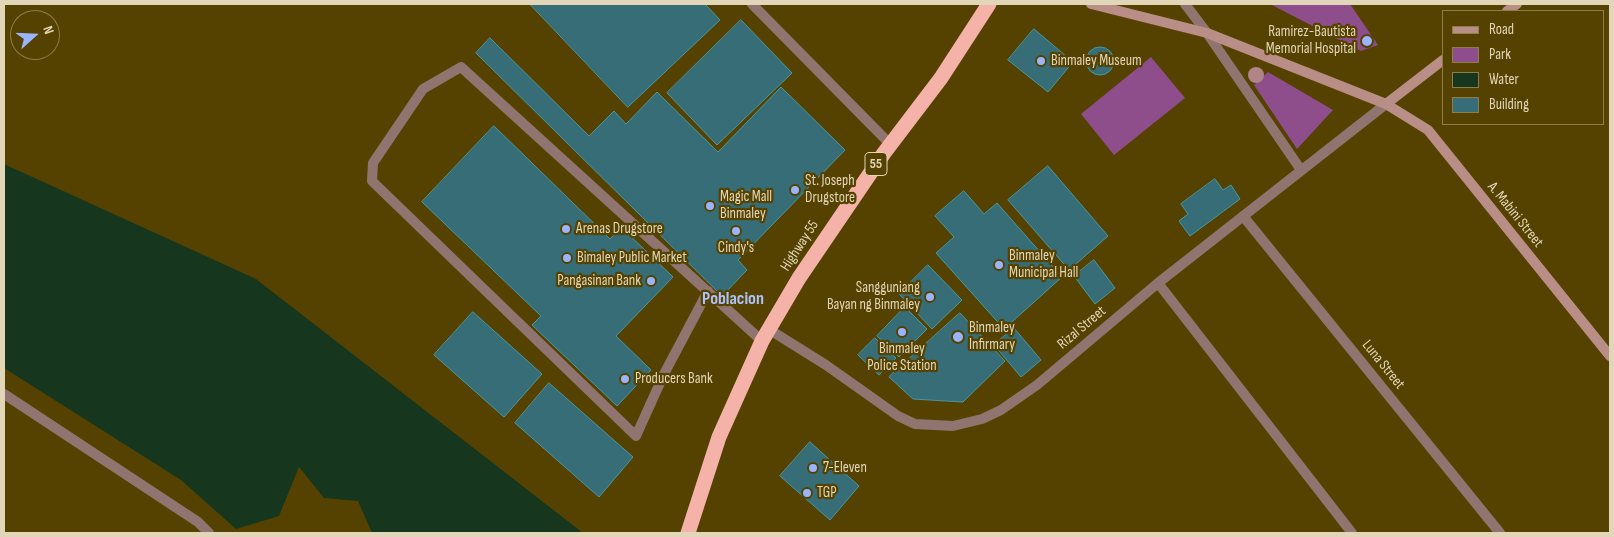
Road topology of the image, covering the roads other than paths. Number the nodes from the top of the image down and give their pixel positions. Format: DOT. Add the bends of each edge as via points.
graph roads {
  1 [pos="752,4"];
  2 [pos="989,4"];
  3 [pos="1091,4"];
  4 [pos="1185,4"];
  5 [pos="1207,33"];
  6 [pos="1442,61"];
  7 [pos="1386,104"];
  8 [pos="891,145"];
  9 [pos="1302,170"];
  10 [pos="1243,216"];
  11 [pos="1158,283"];
  12 [pos="708,291"];
  13 [pos="766,336"];
  14 [pos="1610,356"];
  15 [pos="4,394"];
  16 [pos="209,533"];
  17 [pos="688,533"];
  18 [pos="1352,533"];
  19 [pos="1500,533"];
  1 -- 8 [label="street"];
  2 -- 8 [label="highway, Highway 55 / 55" via="942,78"];
  3 -- 5 [label="street, A. Mabini Street"];
  4 -- 5 [label="street"];
  5 -- 7 [label="street, A. Mabini Street"];
  5 -- 9 [label="street"];
  6 -- 7 [label="street"];
  7 -- 9 [label="street, Rizal Street"];
  7 -- 14 [label="street, A. Mabini Street" via="1428,130"];
  8 -- 13 [label="highway, Highway 55 / 55" via="799,278"];
  9 -- 10 [label="street, Rizal Street"];
  10 -- 11 [label="street, Rizal Street"];
  10 -- 19 [label="street, Luna Street"];
  11 -- 13 [label="street, Rizal Street" via="1037,385 1001,410 982,419 953,426 915,424 898,416 826,364"];
  11 -- 18 [label="street"];
  12 -- 12 [label="street, Rizal Street" via="636,436 372,181 373,163 423,89 461,67"];
  12 -- 13 [label="street, Rizal Street"];
  13 -- 17 [label="highway, Highway 55 / 55" via="719,437"];
  15 -- 16 [label="street" via="198,522"];
}
